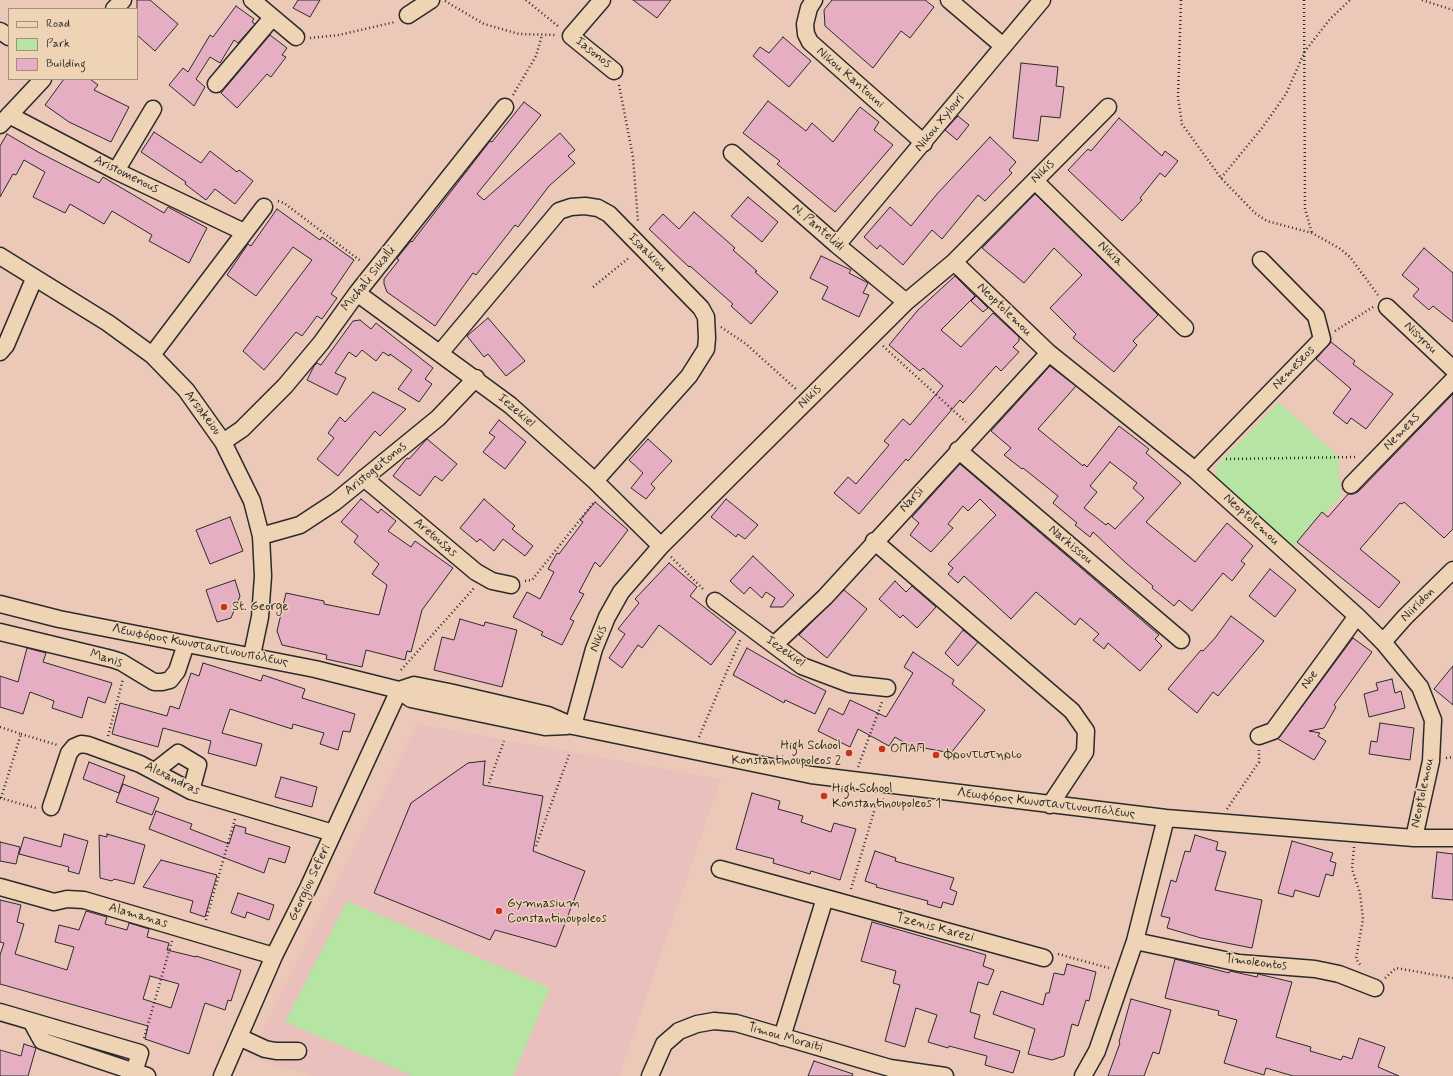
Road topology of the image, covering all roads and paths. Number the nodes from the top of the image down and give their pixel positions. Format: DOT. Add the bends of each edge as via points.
graph roads {
  1 [pos="123,0"];
  2 [pos="252,0"];
  3 [pos="431,0"];
  4 [pos="443,0"];
  5 [pos="526,0"];
  6 [pos="602,0"];
  7 [pos="814,0"];
  8 [pos="949,0"];
  9 [pos="1042,0"];
  10 [pos="1181,0"];
  11 [pos="1304,0"];
  12 [pos="1350,0"];
  13 [pos="1422,0"];
  14 [pos="115,8"];
  15 [pos="1453,10"];
  16 [pos="408,16"];
  17 [pos="272,18"];
  18 [pos="542,35"];
  19 [pos="571,36"];
  20 [pos="296,37"];
  21 [pos="1003,46"];
  22 [pos="1305,51"];
  23 [pos="614,70"];
  24 [pos="42,80"];
  25 [pos="216,84"];
  26 [pos="505,107"];
  27 [pos="1108,107"];
  28 [pos="153,109"];
  29 [pos="5,120"];
  30 [pos="924,143"];
  31 [pos="732,153"];
  32 [pos="116,170"];
  33 [pos="1221,178"];
  34 [pos="1035,181"];
  35 [pos="264,207"];
  36 [pos="244,232"];
  37 [pos="1312,233"];
  38 [pos="837,245"];
  39 [pos="640,246"];
  40 [pos="0,256"];
  41 [pos="1261,260"];
  42 [pos="954,262"];
  43 [pos="374,271"];
  44 [pos="34,279"];
  45 [pos="593,288"];
  46 [pos="356,293"];
  47 [pos="906,302"];
  48 [pos="1387,307"];
  49 [pos="706,318"];
  50 [pos="1185,328"];
  51 [pos="872,336"];
  52 [pos="1322,339"];
  53 [pos="0,352"];
  54 [pos="440,352"];
  55 [pos="1049,353"];
  56 [pos="152,355"];
  57 [pos="1453,369"];
  58 [pos="476,378"];
  59 [pos="1453,380"];
  60 [pos="807,400"];
  61 [pos="976,431"];
  62 [pos="223,442"];
  63 [pos="958,450"];
  64 [pos="1378,457"];
  65 [pos="1200,464"];
  66 [pos="364,478"];
  67 [pos="599,485"];
  68 [pos="1351,485"];
  69 [pos="262,536"];
  70 [pos="874,541"];
  71 [pos="661,546"];
  72 [pos="1453,570"];
  73 [pos="484,578"];
  74 [pos="511,585"];
  75 [pos="715,600"];
  76 [pos="0,604"];
  77 [pos="1357,616"];
  78 [pos="747,625"];
  79 [pos="0,632"];
  80 [pos="1181,640"];
  81 [pos="1384,642"];
  82 [pos="186,644"];
  83 [pos="774,645"];
  84 [pos="252,655"];
  85 [pos="127,666"];
  86 [pos="400,670"];
  87 [pos="887,688"];
  88 [pos="399,690"];
  89 [pos="572,726"];
  90 [pos="0,727"];
  91 [pos="21,734"];
  92 [pos="1259,736"];
  93 [pos="504,741"];
  94 [pos="104,751"];
  95 [pos="692,751"];
  96 [pos="69,753"];
  97 [pos="569,755"];
  98 [pos="155,771"];
  99 [pos="853,780"];
  100 [pos="489,783"];
  101 [pos="882,784"];
  102 [pos="191,791"];
  103 [pos="0,798"];
  104 [pos="239,805"];
  105 [pos="1050,805"];
  106 [pos="46,808"];
  107 [pos="1166,818"];
  108 [pos="1218,822"];
  109 [pos="333,833"];
  110 [pos="1357,833"];
  111 [pos="1414,838"];
  112 [pos="1453,838"];
  113 [pos="536,846"];
  114 [pos="720,869"];
  115 [pos="0,887"];
  116 [pos="825,898"];
  117 [pos="847,904"];
  118 [pos="210,907"];
  119 [pos="176,927"];
  120 [pos="1135,941"];
  121 [pos="274,956"];
  122 [pos="1044,958"];
  123 [pos="1109,968"];
  124 [pos="1453,978"];
  125 [pos="1375,988"];
  126 [pos="0,1012"];
  127 [pos="31,1021"];
  128 [pos="239,1037"];
  129 [pos="782,1037"];
  130 [pos="298,1050"];
  131 [pos="140,1053"];
  132 [pos="141,1074"];
  133 [pos="222,1076"];
  134 [pos="650,1076"];
  135 [pos="936,1076"];
  136 [pos="1083,1076"];
  1 -- 14 [label="street"];
  2 -- 17 [label="street"];
  3 -- 16 [label="street"];
  4 -- 18 [label="path" via="484,24 519,34"];
  5 -- 19 [label="path"];
  6 -- 19 [label="street, Iasonos"];
  7 -- 30 [label="street, Nikou Kantouni" via="805,24 810,42"];
  8 -- 21 [label="street"];
  9 -- 21 [label="street, Nikou Xylouri"];
  10 -- 33 [label="path" via="1178,97 1182,124"];
  11 -- 22 [label="path"];
  12 -- 22 [label="path" via="1330,19"];
  13 -- 15 [label="path"];
  16 -- 20 [label="path" via="398,21 339,35"];
  17 -- 20 [label="street"];
  17 -- 25 [label="street"];
  18 -- 19 [label="path"];
  18 -- 26 [label="path" via="536,56"];
  19 -- 23 [label="street, Iasonos"];
  21 -- 30 [label="street, Nikou Xylouri"];
  22 -- 33 [label="path" via="1282,100"];
  22 -- 37 [label="path" via="1305,209"];
  23 -- 39 [label="path" via="633,157"];
  24 -- 29 [label="street"];
  26 -- 43 [label="street, Michali Sikalli"];
  27 -- 34 [label="street, Nikis"];
  28 -- 32 [label="street"];
  29 -- 32 [label="street, Aristomenous"];
  30 -- 38 [label="street, Nikou Xylouri"];
  31 -- 38 [label="street, N. Pantelidi"];
  32 -- 36 [label="street, Aristomenous"];
  33 -- 37 [label="path" via="1255,213 1267,221"];
  34 -- 42 [label="street, Nikis"];
  34 -- 50 [label="street, Nikia"];
  35 -- 36 [label="street"];
  35 -- 43 [label="path" via="276,200 284,203"];
  36 -- 56 [label="street"];
  37 -- 48 [label="path" via="1350,257"];
  38 -- 47 [label="street, N. Pantelidi"];
  39 -- 45 [label="path"];
  39 -- 49 [label="street, Isaakiou" via="702,308"];
  39 -- 54 [label="street, Isaakiou" via="609,214 598,208 572,207 560,211"];
  40 -- 44 [label="street, Arsakeiou"];
  41 -- 52 [label="street, Nemeseos" via="1316,316"];
  42 -- 47 [label="street, Nikis"];
  42 -- 55 [label="street, Neoptolemou"];
  43 -- 46 [label="street, Michali Sikalli"];
  44 -- 53 [label="street" via="6,345"];
  44 -- 56 [label="street, Arsakeiou" via="108,323"];
  46 -- 54 [label="street, Iezekiel"];
  46 -- 62 [label="street, Michali Sikalli" via="321,343 285,386 242,429"];
  47 -- 51 [label="street, Nikis"];
  48 -- 52 [label="path" via="1372,307"];
  48 -- 57 [label="street, Nisyrou"];
  49 -- 60 [label="path" via="746,344"];
  49 -- 67 [label="street, Isaakiou" via="706,349 700,361"];
  51 -- 60 [label="street, Nikis"];
  51 -- 61 [label="path"];
  52 -- 65 [label="street, Nemeseos"];
  54 -- 58 [label="street, Iezekiel"];
  55 -- 61 [label="street, Narsi"];
  55 -- 65 [label="street, Neoptolemou"];
  56 -- 62 [label="street, Arsakeiou" via="186,390"];
  58 -- 66 [label="street, Aristogeitonos" via="438,418"];
  58 -- 67 [label="street, Iezekiel"];
  59 -- 64 [label="street, Nemeas"];
  60 -- 71 [label="street, Nikis"];
  61 -- 63 [label="street, Narsi"];
  62 -- 69 [label="street, Arsakeiou" via="252,501"];
  63 -- 70 [label="street, Narsi"];
  63 -- 80 [label="street, Narkissou"];
  64 -- 65 [label="path"];
  64 -- 68 [label="street, Nemeas"];
  65 -- 77 [label="street, Neoptolemou"];
  66 -- 69 [label="street, Aristogeitonos" via="335,502 300,525"];
  66 -- 73 [label="street, Aretousas"];
  67 -- 71 [label="street, Iezekiel"];
  67 -- 74 [label="path" via="532,580"];
  69 -- 84 [label="street, Arsakeiou" via="260,617"];
  70 -- 83 [label="street, Narsi" via="824,597"];
  70 -- 105 [label="street" via="1072,711 1086,731 1085,752"];
  71 -- 75 [label="path"];
  71 -- 89 [label="street, Nikis" via="621,592 607,617 592,656"];
  72 -- 81 [label="street, Niiridon" via="1405,617"];
  73 -- 74 [label="street, Aretousas"];
  73 -- 86 [label="path"];
  75 -- 78 [label="street, Iezekiel"];
  76 -- 82 [label="street, Λεωφόρος Κωνσταντινουπόλεως" via="59,619"];
  77 -- 81 [label="street, Neoptolemou"];
  77 -- 92 [label="street, Noe" via="1273,730"];
  78 -- 83 [label="street, Iezekiel"];
  78 -- 95 [label="path"];
  79 -- 85 [label="street, Manis" via="112,659"];
  81 -- 111 [label="street, Neoptolemou" via="1420,687 1433,720 1432,762"];
  82 -- 84 [label="street, Λεωφόρος Κωνσταντινουπόλεως"];
  82 -- 85 [label="street, Manis" via="177,671 170,680 154,682"];
  83 -- 87 [label="street, Iezekiel" via="802,666 850,684"];
  84 -- 88 [label="street, Λεωφόρος Κωνσταντινουπόλεως"];
  85 -- 94 [label="path"];
  87 -- 99 [label="path"];
  88 -- 89 [label="street, Λεωφόρος Κωνσταντινουπόλεως" via="414,685 449,692 548,715"];
  88 -- 109 [label="street, Georgiou Seferi"];
  89 -- 95 [label="street, Λεωφόρος Κωνσταντινουπόλεως"];
  90 -- 91 [label="path"];
  91 -- 96 [label="path" via="62,747"];
  91 -- 103 [label="path"];
  92 -- 108 [label="path" via="1259,762"];
  93 -- 100 [label="path"];
  94 -- 96 [label="street, Alexandras" via="81,744"];
  94 -- 98 [label="street, Alexandras"];
  95 -- 99 [label="street, Λεωφόρος Κωνσταντινουπόλεως" via="811,775"];
  96 -- 106 [label="street"];
  97 -- 113 [label="path"];
  98 -- 102 [label="street, Alexandras"];
  98 -- 102 [label="street" via="178,753 198,766"];
  99 -- 101 [label="street, Λεωφόρος Κωνσταντινουπόλεως"];
  101 -- 105 [label="street, Λεωφόρος Κωνσταντινουπόλεως"];
  101 -- 117 [label="path"];
  102 -- 104 [label="street, Alexandras"];
  103 -- 106 [label="path"];
  104 -- 109 [label="street, Alexandras"];
  104 -- 118 [label="path"];
  105 -- 107 [label="street, Λεωφόρος Κωνσταντινουπόλεως"];
  107 -- 108 [label="street, Λεωφόρος Κωνσταντινουπόλεως"];
  107 -- 120 [label="street"];
  108 -- 110 [label="street, Λεωφόρος Κωνσταντινουπόλεως"];
  109 -- 121 [label="street, Georgiou Seferi"];
  110 -- 111 [label="street, Λεωφόρος Κωνσταντινουπόλεως"];
  110 -- 125 [label="path" via="1352,869 1360,893 1363,919 1356,959"];
  111 -- 112 [label="street, Λεωφόρος Κωνσταντινουπόλεως"];
  114 -- 116 [label="street, Tzenis Karezi"];
  115 -- 119 [label="street, Alamanas" via="54,902 68,899 84,900"];
  116 -- 117 [label="street, Tzenis Karezi"];
  116 -- 129 [label="street"];
  117 -- 122 [label="street, Tzenis Karezi"];
  119 -- 121 [label="street, Alamanas"];
  119 -- 131 [label="path"];
  120 -- 125 [label="street, Timoleontos" via="1239,963 1315,969 1339,974"];
  120 -- 136 [label="street" via="1097,1051"];
  121 -- 128 [label="street, Georgiou Seferi"];
  122 -- 123 [label="path" via="1056,954"];
  124 -- 125 [label="path" via="1396,968"];
  126 -- 127 [label="street"];
  127 -- 131 [label="street"];
  127 -- 132 [label="street" via="42,1041"];
  128 -- 130 [label="street" via="265,1049"];
  128 -- 133 [label="street, Georgiou Seferi"];
  129 -- 134 [label="street, Timou Moraiti" via="736,1023 714,1021 696,1024 679,1031 664,1044"];
  129 -- 135 [label="street, Timou Moraiti" via="890,1068"];
  131 -- 132 [label="street"];
}
